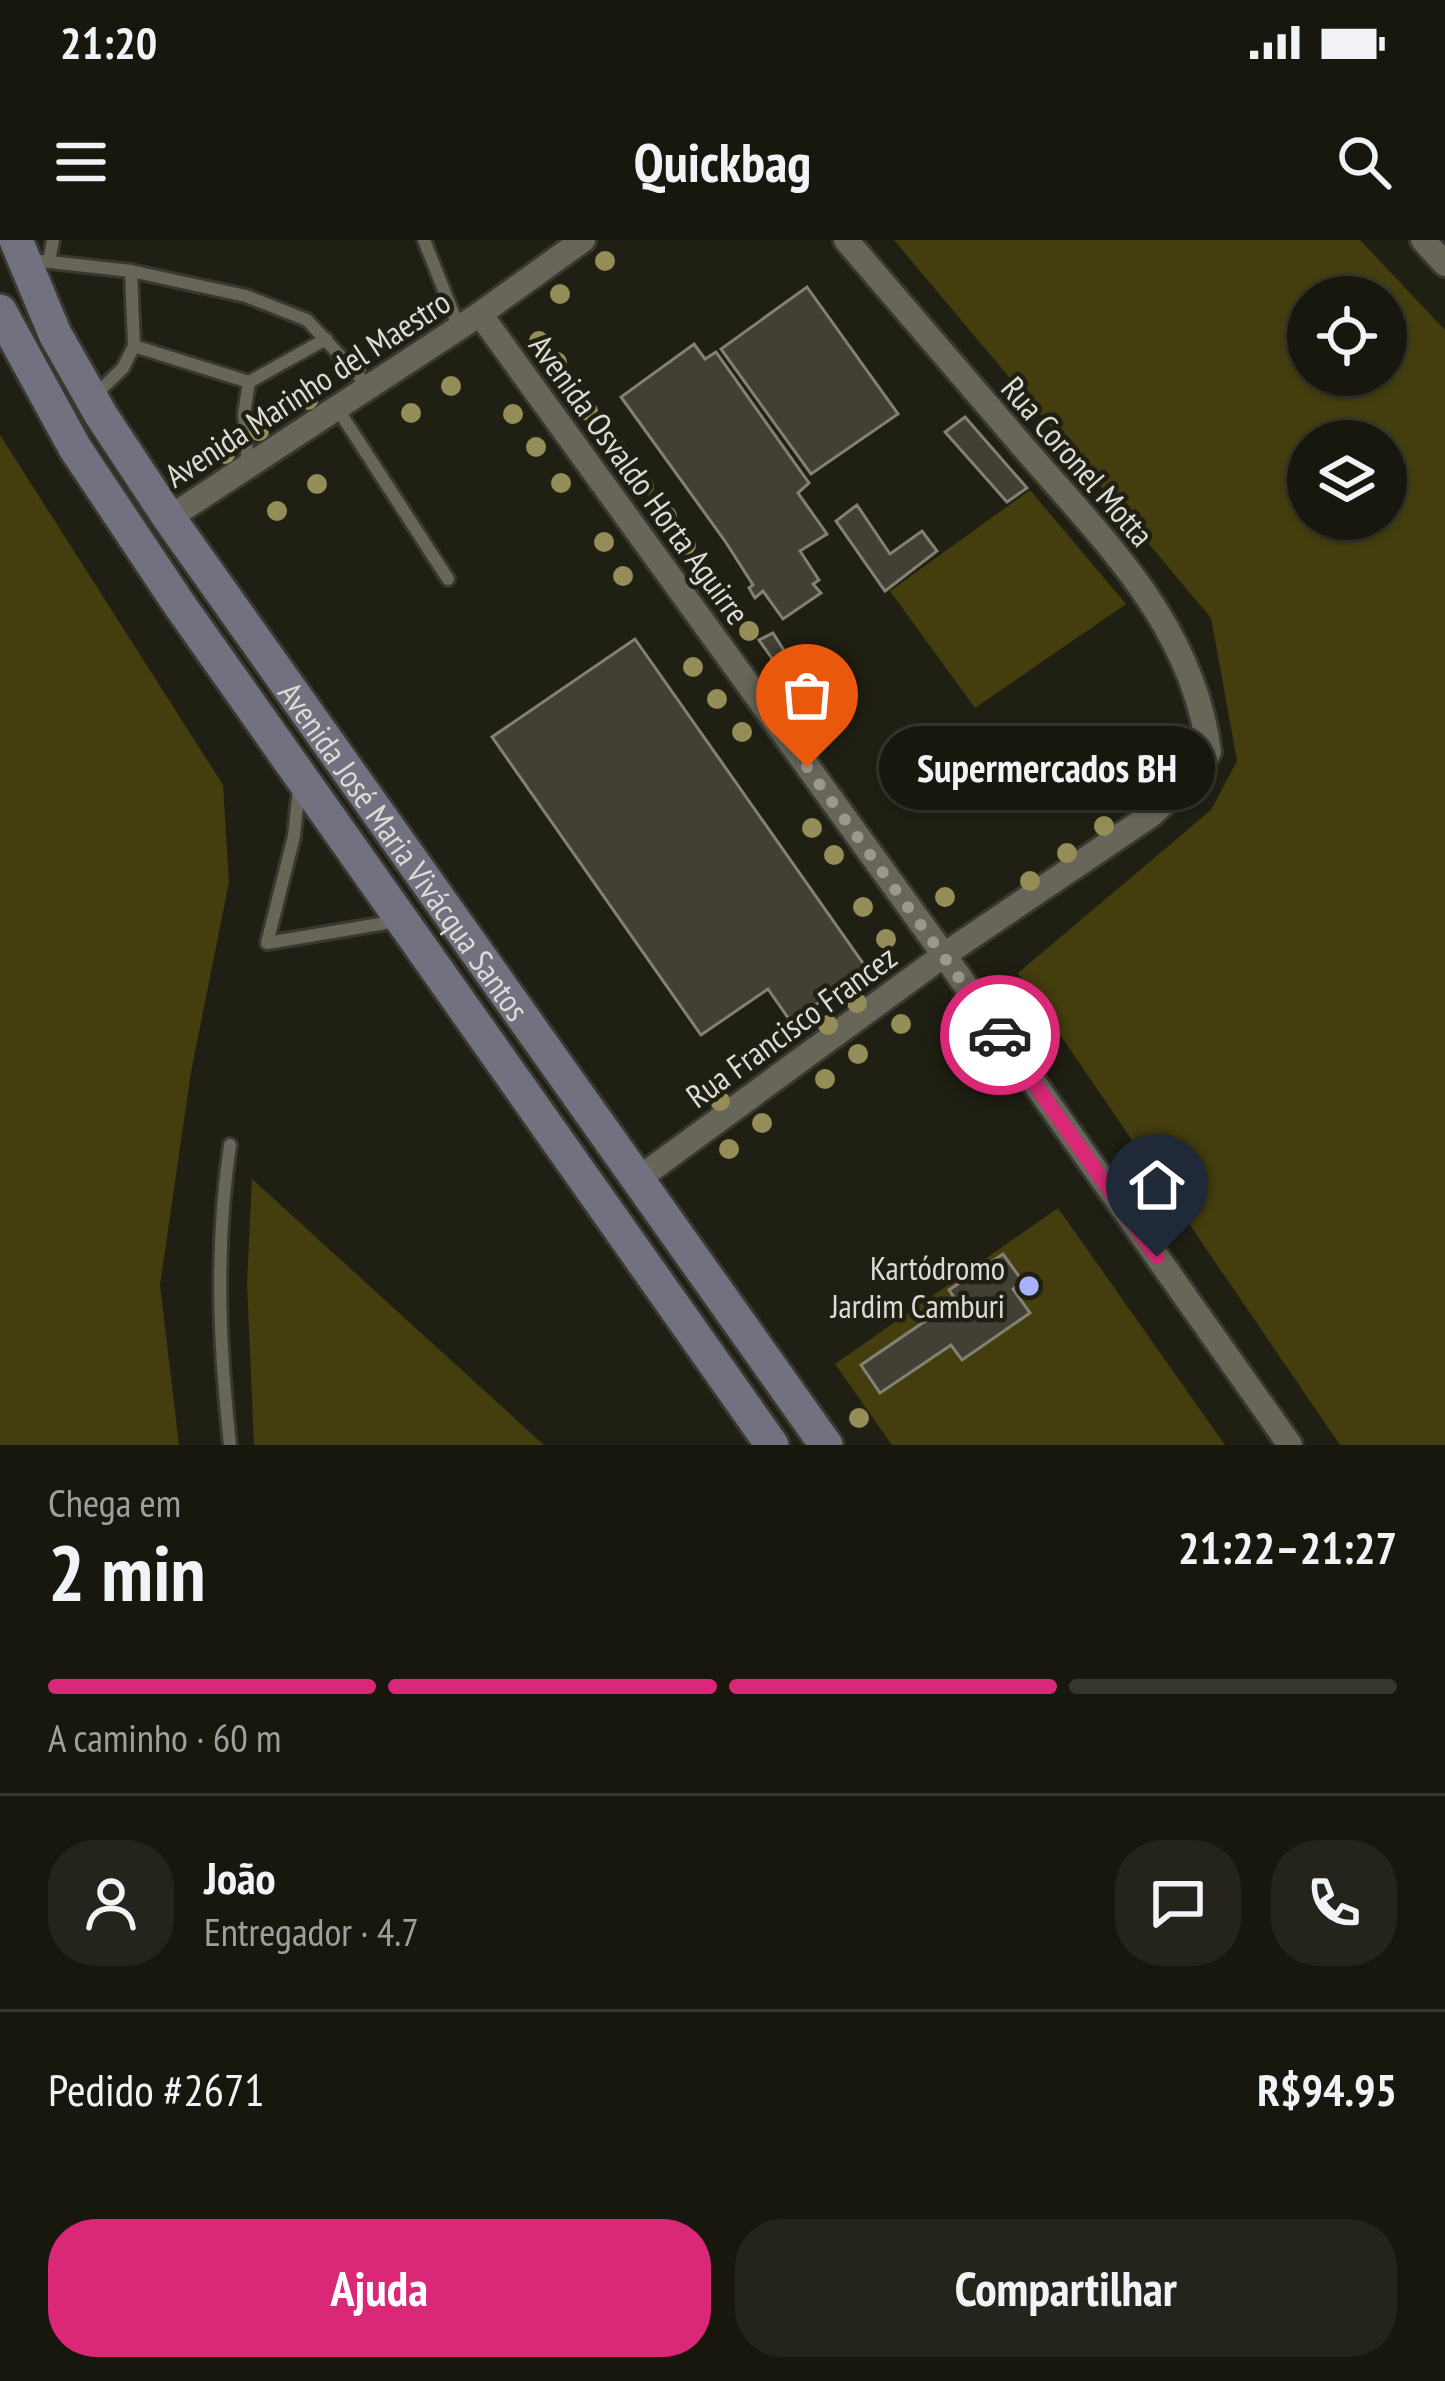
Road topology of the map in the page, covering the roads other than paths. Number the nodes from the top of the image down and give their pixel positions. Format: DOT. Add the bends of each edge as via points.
graph roads {
  1 [pos="53,240"];
  2 [pos="424,240"];
  3 [pos="583,240"];
  4 [pos="845,240"];
  5 [pos="1423,240"];
  6 [pos="30,254"];
  7 [pos="1445,264"];
  8 [pos="131,271"];
  9 [pos="0,311"];
  10 [pos="470,321"];
  11 [pos="326,339"];
  12 [pos="134,346"];
  13 [pos="249,382"];
  14 [pos="369,387"];
  15 [pos="92,399"];
  16 [pos="337,408"];
  17 [pos="248,466"];
  18 [pos="169,518"];
  19 [pos="448,579"];
  20 [pos="1209,752"];
  21 [pos="301,775"];
  22 [pos="401,921"];
  23 [pos="944,956"];
  24 [pos="230,1145"];
  25 [pos="638,1179"];
  26 [pos="230,1445"];
  27 [pos="772,1445"];
  28 [pos="826,1445"];
  29 [pos="1290,1445"];
  1 -- 6 [label="lane"];
  2 -- 10 [label="lane"];
  3 -- 10 [label="street, Avenida Marinho del Maestro"];
  4 -- 20 [label="street, Rua Coronel Motta" via="1140,584 1188,666"];
  5 -- 7 [label="street"];
  6 -- 8 [label="lane"];
  6 -- 15 [label="main road, Avenida José Maria Vivácqua Santos" via="55,334"];
  8 -- 11 [label="lane" via="246,296 307,320"];
  8 -- 12 [label="lane"];
  9 -- 21 [label="main road, Avenida José Maria Vivácqua Santos" via="75,448"];
  10 -- 14 [label="street, Avenida Marinho del Maestro"];
  10 -- 23 [label="street, Avenida Osvaldo Horta Aguirre"];
  11 -- 13 [label="lane"];
  11 -- 14 [label="lane"];
  12 -- 13 [label="lane"];
  12 -- 15 [label="lane"];
  13 -- 17 [label="lane"];
  14 -- 16 [label="street, Avenida Marinho del Maestro"];
  15 -- 18 [label="main road, Avenida José Maria Vivácqua Santos"];
  16 -- 17 [label="street, Avenida Marinho del Maestro"];
  16 -- 19 [label="lane"];
  17 -- 18 [label="street, Avenida Marinho del Maestro"];
  18 -- 25 [label="main road, Avenida José Maria Vivácqua Santos"];
  20 -- 23 [label="street, Rua Francisco Francez" via="1151,814"];
  21 -- 22 [label="main road, Avenida José Maria Vivácqua Santos"];
  21 -- 22 [label="lane" via="267,943"];
  22 -- 27 [label="main road, Avenida José Maria Vivácqua Santos"];
  23 -- 25 [label="street, Rua Francisco Francez"];
  23 -- 29 [label="street, Avenida Osvaldo Horta Aguirre"];
  24 -- 26 [label="lane" via="218,1280"];
  25 -- 28 [label="main road, Avenida José Maria Vivácqua Santos"];
}
